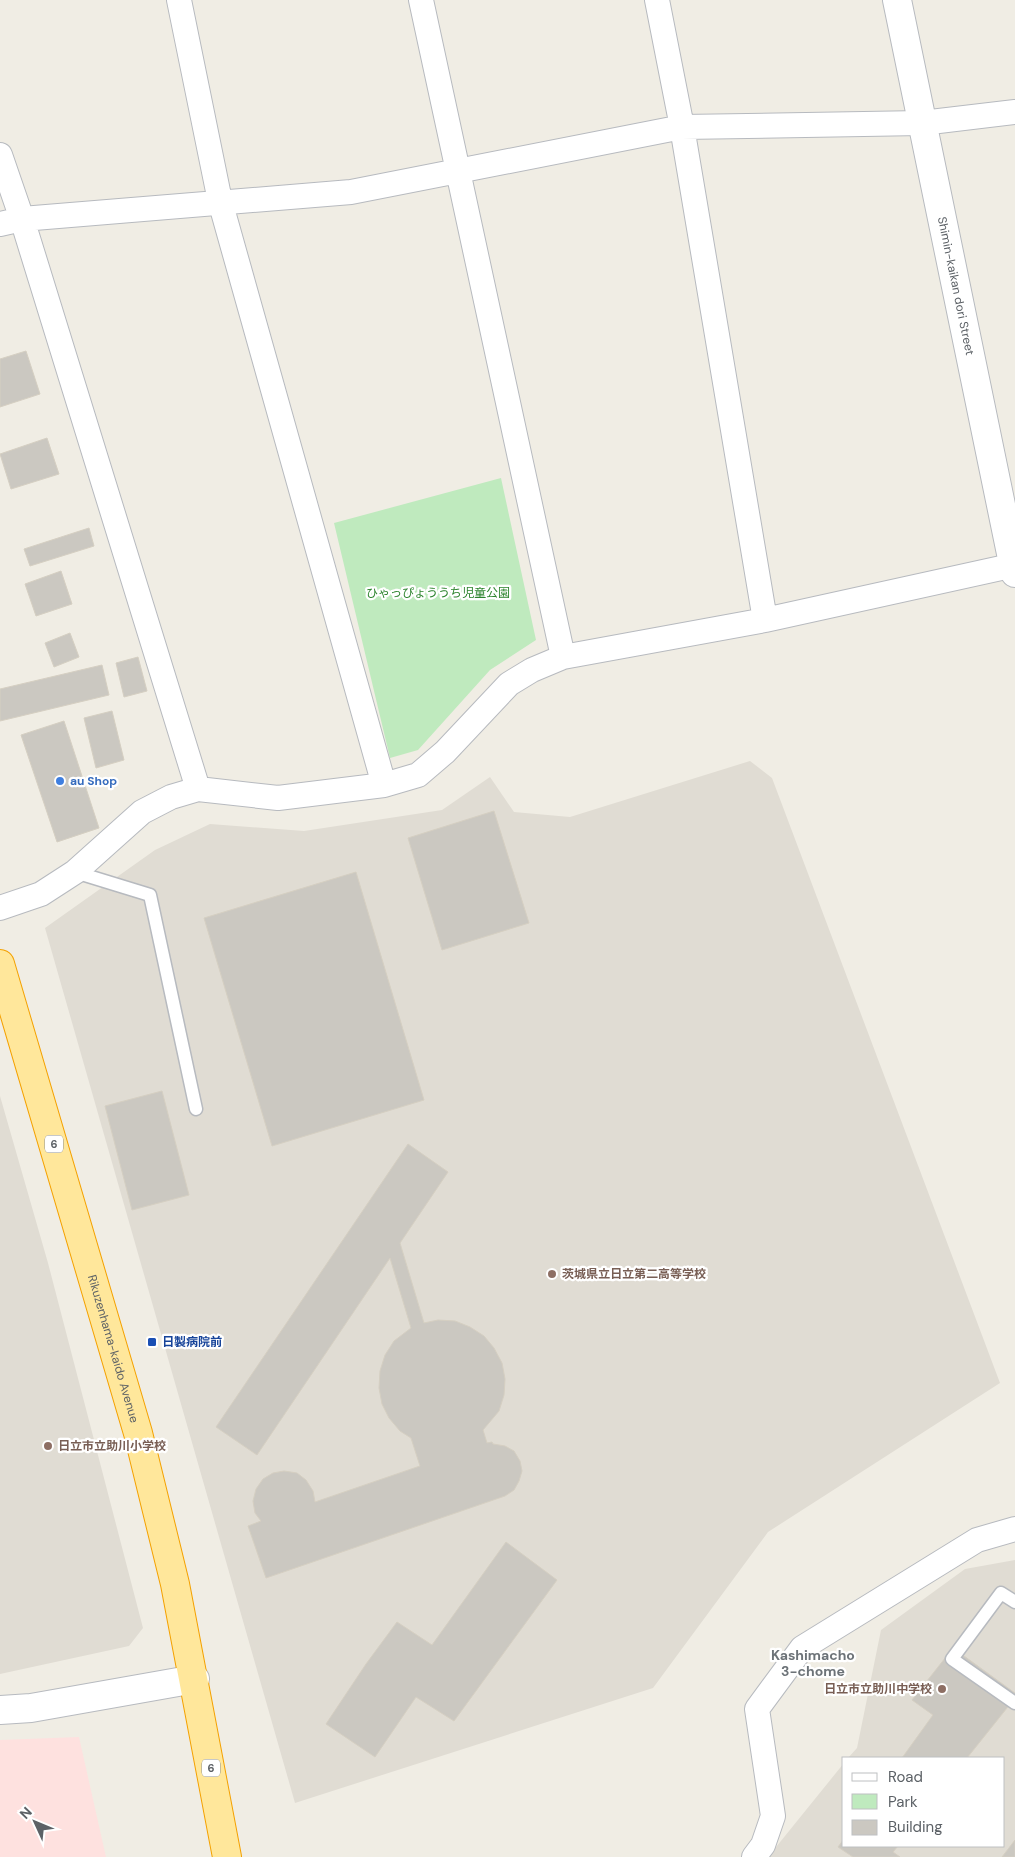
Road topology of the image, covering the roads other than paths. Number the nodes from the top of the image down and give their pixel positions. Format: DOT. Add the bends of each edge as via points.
graph roads {
  1 [pos="179,0"];
  2 [pos="421,0"];
  3 [pos="657,0"];
  4 [pos="897,0"];
  5 [pos="1015,112"];
  6 [pos="922,123"];
  7 [pos="682,127"];
  8 [pos="0,155"];
  9 [pos="458,170"];
  10 [pos="220,201"];
  11 [pos="11,221"];
  12 [pos="1014,568"];
  13 [pos="765,620"];
  14 [pos="563,657"];
  15 [pos="384,785"];
  16 [pos="198,789"];
  17 [pos="75,872"];
  18 [pos="0,908"];
  19 [pos="0,964"];
  20 [pos="196,1109"];
  21 [pos="1015,1528"];
  22 [pos="1015,1602"];
  23 [pos="195,1679"];
  24 [pos="1015,1703"];
  25 [pos="0,1710"];
  26 [pos="227,1857"];
  27 [pos="754,1857"];
  1 -- 10 [label="street"];
  2 -- 9 [label="street"];
  3 -- 7 [label="street"];
  4 -- 6 [label="street, Shimin-kaikan dori Street"];
  5 -- 6 [label="street"];
  6 -- 7 [label="street"];
  6 -- 12 [label="street, Shimin-kaikan dori Street"];
  7 -- 9 [label="street"];
  7 -- 13 [label="street"];
  8 -- 11 [label="street"];
  9 -- 10 [label="street" via="351,192"];
  9 -- 14 [label="street"];
  10 -- 11 [label="street"];
  10 -- 15 [label="street"];
  11 -- 16 [label="street"];
  12 -- 13 [label="street"];
  13 -- 14 [label="street"];
  14 -- 15 [label="street" via="509,684 445,752 418,775"];
  15 -- 16 [label="street" via="278,798"];
  16 -- 17 [label="street" via="171,797 142,812"];
  17 -- 18 [label="street" via="40,894"];
  17 -- 20 [label="lane" via="150,895"];
  19 -- 23 [label="highway, Rikuzenhama-kaido Avenue / 6" via="138,1433"];
  21 -- 27 [label="street" via="977,1540 802,1648 757,1710 774,1816 763,1845"];
  22 -- 24 [label="lane" via="1001,1593 952,1659"];
  23 -- 25 [label="street" via="31,1708"];
  23 -- 26 [label="highway, Rikuzenhama-kaido Avenue / 6"];
}
